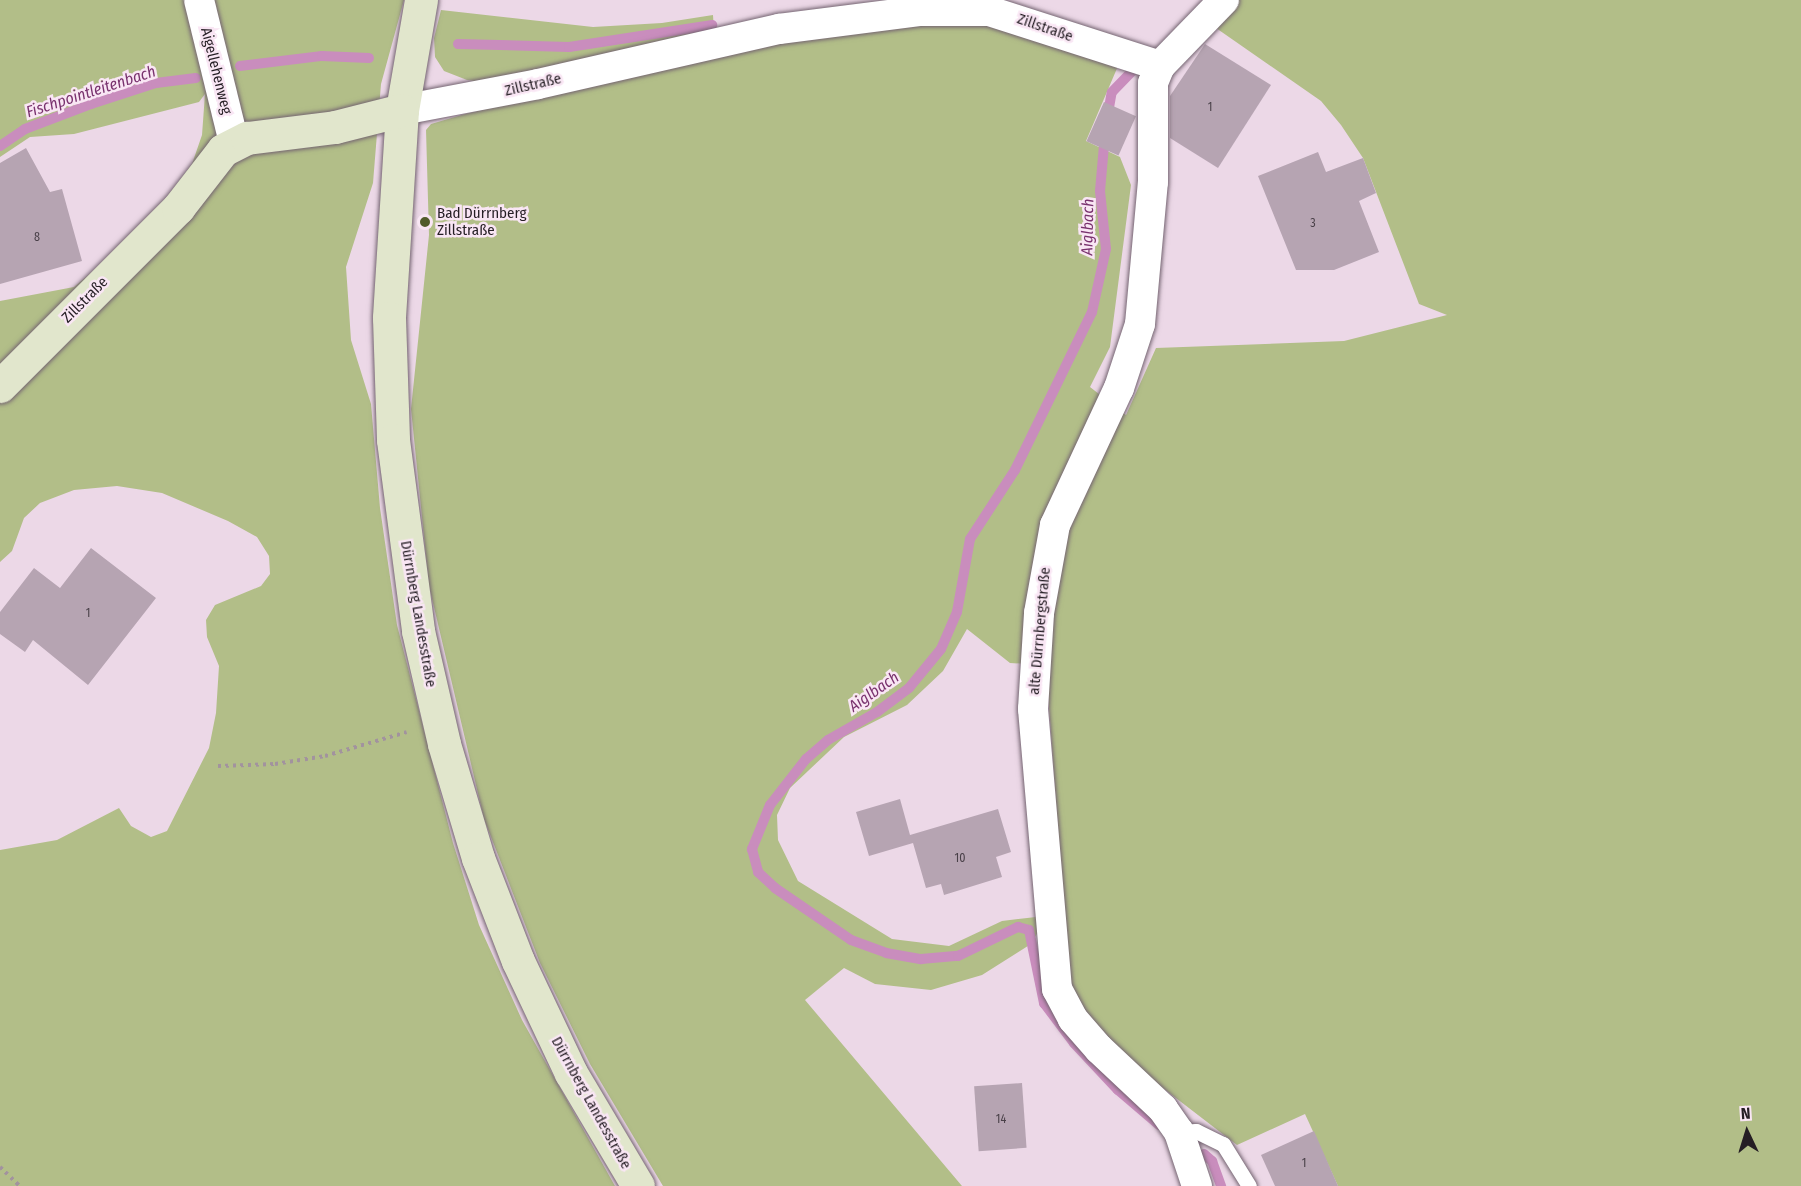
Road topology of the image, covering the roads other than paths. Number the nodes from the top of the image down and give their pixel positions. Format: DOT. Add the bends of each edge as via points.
graph roads {
  1 [pos="199,0"];
  2 [pos="421,0"];
  3 [pos="1224,0"];
  4 [pos="1158,65"];
  5 [pos="402,110"];
  6 [pos="234,143"];
  7 [pos="0,386"];
  8 [pos="1179,1132"];
  9 [pos="638,1186"];
  10 [pos="1197,1186"];
  11 [pos="1249,1186"];
  1 -- 6 [label="street, Aigellehenweg"];
  2 -- 5 [label="main road, Dürrnberg Landesstraße"];
  3 -- 4 [label="street"];
  4 -- 5 [label="street, Zillstraße" via="988,10 919,10 779,30 485,96"];
  4 -- 8 [label="street, alte Dürrnbergstraße" via="1151,108 1153,182 1140,324 1119,388 1055,525 1039,613 1033,729 1057,989 1073,1019 1163,1110"];
  5 -- 6 [label="main road, Zillstraße" via="335,127 265,134"];
  5 -- 9 [label="main road, Dürrnberg Landesstraße" via="388,318 393,440 418,631 438,720 478,858 518,961 571,1073"];
  6 -- 7 [label="main road, Zillstraße" via="215,159 178,208"];
  8 -- 10 [label="street, alte Dürrnbergstraße"];
  8 -- 11 [label="lane" via="1196,1131 1224,1144"];
}
